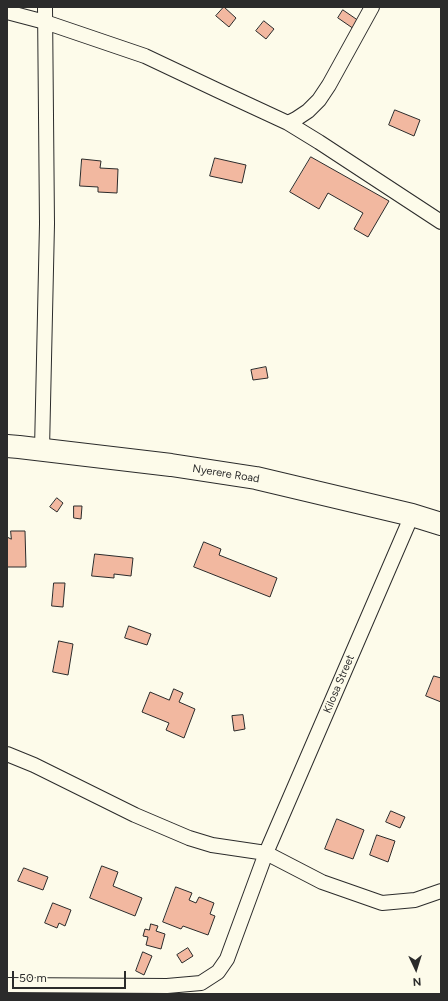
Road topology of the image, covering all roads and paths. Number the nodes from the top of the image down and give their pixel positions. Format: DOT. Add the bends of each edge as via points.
graph roads {
  1 [pos="45,7"];
  2 [pos="372,7"];
  3 [pos="7,12"];
  4 [pos="45,22"];
  5 [pos="288,123"];
  6 [pos="441,222"];
  7 [pos="7,446"];
  8 [pos="42,449"];
  9 [pos="412,515"];
  10 [pos="441,524"];
  11 [pos="7,754"];
  12 [pos="266,853"];
  13 [pos="441,891"];
  14 [pos="7,985"];
  1 -- 4 [label="street"];
  2 -- 5 [label="street" via="330,85 308,111"];
  3 -- 4 [label="street"];
  4 -- 5 [label="street" via="145,56"];
  4 -- 8 [label="street" via="47,224"];
  5 -- 6 [label="street"];
  7 -- 8 [label="main road, Nyerere Road"];
  8 -- 9 [label="main road, Nyerere Road" via="256,478"];
  9 -- 10 [label="main road, Nyerere Road"];
  9 -- 12 [label="street, Kilosa Street"];
  11 -- 12 [label="street" via="189,838 212,845"];
  12 -- 13 [label="street" via="322,882 382,903 415,900"];
  12 -- 14 [label="street, Kilosa Street" via="227,959 218,972 200,983 167,986"];
}
